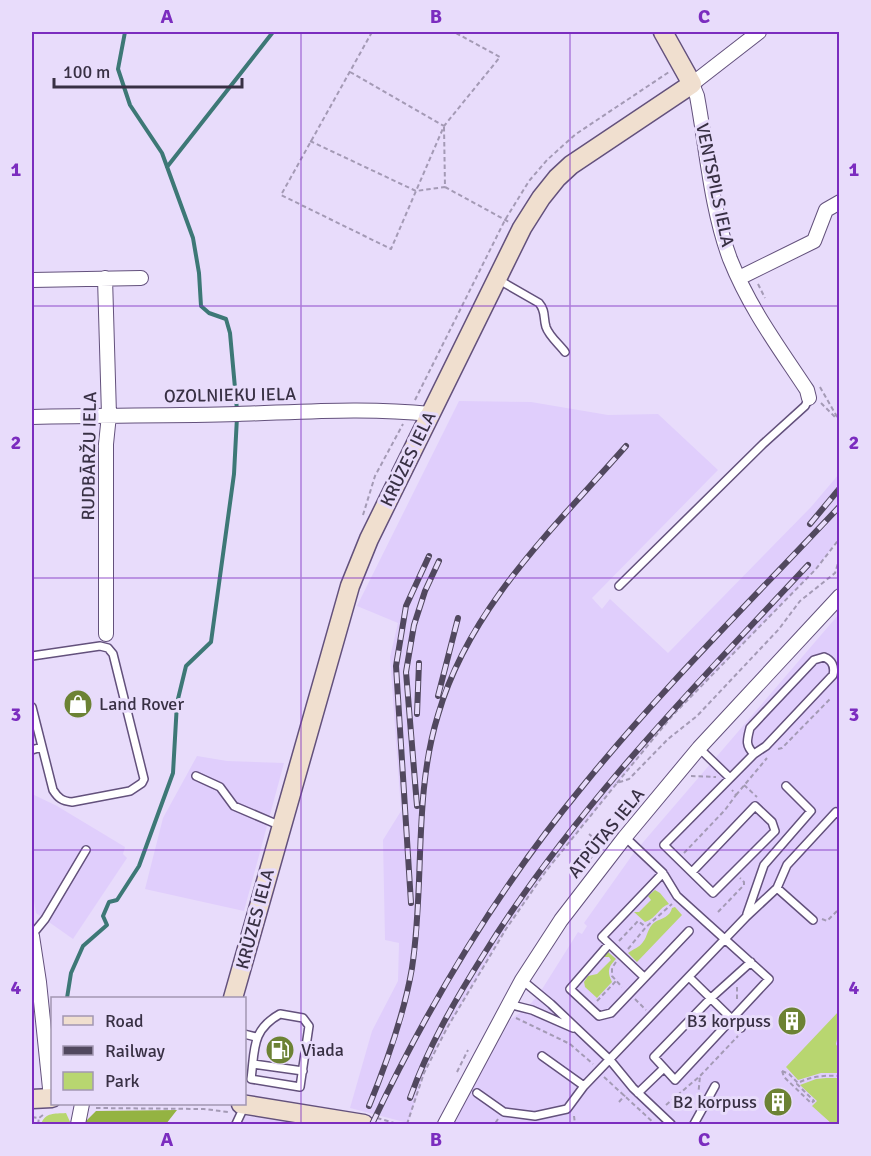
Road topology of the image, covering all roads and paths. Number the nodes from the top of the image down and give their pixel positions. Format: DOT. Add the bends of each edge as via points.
graph roads {
  1 [pos="372,32"];
  2 [pos="454,32"];
  3 [pos="663,32"];
  4 [pos="759,32"];
  5 [pos="349,71"];
  6 [pos="692,84"];
  7 [pos="444,126"];
  8 [pos="310,141"];
  9 [pos="445,187"];
  10 [pos="416,191"];
  11 [pos="840,202"];
  12 [pos="522,228"];
  13 [pos="745,275"];
  14 [pos="105,278"];
  15 [pos="141,278"];
  16 [pos="497,279"];
  17 [pos="32,280"];
  18 [pos="767,303"];
  19 [pos="565,352"];
  20 [pos="818,383"];
  21 [pos="814,399"];
  22 [pos="430,414"];
  23 [pos="109,415"];
  24 [pos="32,417"];
  25 [pos="839,421"];
  26 [pos="840,538"];
  27 [pos="840,557"];
  28 [pos="619,585"];
  29 [pos="839,598"];
  30 [pos="105,640"];
  31 [pos="32,656"];
  32 [pos="831,698"];
  33 [pos="32,707"];
  34 [pos="41,747"];
  35 [pos="699,748"];
  36 [pos="32,750"];
  37 [pos="754,754"];
  38 [pos="196,776"];
  39 [pos="730,778"];
  40 [pos="617,783"];
  41 [pos="786,786"];
  42 [pos="735,795"];
  43 [pos="840,815"];
  44 [pos="281,826"];
  45 [pos="589,834"];
  46 [pos="625,837"];
  47 [pos="86,850"];
  48 [pos="613,853"];
  49 [pos="692,872"];
  50 [pos="734,872"];
  51 [pos="663,873"];
  52 [pos="777,888"];
  53 [pos="840,908"];
  54 [pos="718,912"];
  55 [pos="746,917"];
  56 [pos="817,919"];
  57 [pos="646,927"];
  58 [pos="32,930"];
  59 [pos="689,931"];
  60 [pos="32,936"];
  61 [pos="725,939"];
  62 [pos="611,946"];
  63 [pos="751,963"];
  64 [pos="645,977"];
  65 [pos="689,977"];
  66 [pos="522,980"];
  67 [pos="615,981"];
  68 [pos="234,997"];
  69 [pos="711,998"];
  70 [pos="590,1008"];
  71 [pos="510,1010"];
  72 [pos="732,1020"];
  73 [pos="578,1030"];
  74 [pos="741,1031"];
  75 [pos="246,1035"];
  76 [pos="256,1037"];
  77 [pos="542,1056"];
  78 [pos="610,1060"];
  79 [pos="253,1064"];
  80 [pos="664,1068"];
  81 [pos="599,1070"];
  82 [pos="303,1071"];
  83 [pos="840,1076"];
  84 [pos="798,1083"];
  85 [pos="584,1086"];
  86 [pos="715,1086"];
  87 [pos="477,1093"];
  88 [pos="638,1093"];
  89 [pos="32,1099"];
  90 [pos="50,1103"];
  91 [pos="81,1106"];
  92 [pos="243,1107"];
  93 [pos="658,1112"];
  94 [pos="32,1117"];
  95 [pos="651,1121"];
  96 [pos="438,1124"];
  97 [pos="78,1125"];
  98 [pos="236,1125"];
  99 [pos="364,1125"];
  100 [pos="407,1125"];
  101 [pos="420,1125"];
  102 [pos="648,1125"];
  103 [pos="655,1125"];
  104 [pos="671,1125"];
  105 [pos="694,1125"];
  1 -- 5 [label="path"];
  2 -- 7 [label="path" via="500,57"];
  3 -- 6 [label="street, VENTSPILS IELA"];
  4 -- 6 [label="street, KRŪZES IELA"];
  5 -- 7 [label="path"];
  5 -- 8 [label="path"];
  6 -- 12 [label="street, KRŪZES IELA" via="572,165 541,198"];
  6 -- 13 [label="street, VENTSPILS IELA" via="730,258"];
  7 -- 9 [label="path"];
  7 -- 10 [label="path"];
  8 -- 10 [label="path"];
  8 -- 10 [label="path" via="280,195 392,249"];
  9 -- 10 [label="path"];
  9 -- 12 [label="path"];
  11 -- 13 [label="street" via="826,210 814,241"];
  12 -- 16 [label="street, KRŪZES IELA"];
  13 -- 18 [label="path"];
  13 -- 21 [label="street, VENTSPILS IELA" via="764,327"];
  14 -- 15 [label="street"];
  14 -- 17 [label="street"];
  14 -- 23 [label="street, RUDBĀRŽU IELA"];
  16 -- 19 [label="lane" via="544,308 545,325"];
  16 -- 22 [label="street, KRŪZES IELA"];
  20 -- 25 [label="path"];
  21 -- 25 [label="path"];
  21 -- 28 [label="lane"];
  22 -- 23 [label="street, OZOLNIEKU IELA" via="300,411"];
  22 -- 44 [label="street, KRŪZES IELA" via="369,538 350,586"];
  23 -- 24 [label="street, OZOLNIEKU IELA"];
  23 -- 30 [label="street, RUDBĀRŽU IELA"];
  26 -- 40 [label="path" via="816,569 672,716"];
  27 -- 40 [label="path" via="835,573 800,601 779,629 697,716 629,779"];
  29 -- 35 [label="street, ATPŪTAS IELA"];
  30 -- 31 [label="lane" via="100,646"];
  30 -- 34 [label="lane" via="117,662 142,783 130,790 63,801 53,790"];
  32 -- 42 [label="path" via="782,748 775,749"];
  33 -- 34 [label="lane"];
  34 -- 36 [label="lane"];
  35 -- 39 [label="lane"];
  35 -- 46 [label="street, ATPŪTAS IELA"];
  37 -- 37 [label="lane" via="746,742 750,728 814,660 828,659 833,675"];
  37 -- 39 [label="lane"];
  38 -- 44 [label="lane" via="223,789 234,806"];
  39 -- 49 [label="lane" via="664,845"];
  40 -- 100 [label="path" via="546,871 506,929 424,1073"];
  41 -- 55 [label="lane" via="811,811 764,865"];
  43 -- 52 [label="lane" via="836,812 787,866"];
  44 -- 68 [label="street, KRŪZES IELA"];
  45 -- 48 [label="path"];
  46 -- 48 [label="street, ATPŪTAS IELA"];
  46 -- 51 [label="lane"];
  47 -- 58 [label="lane" via="45,919"];
  48 -- 66 [label="street, ATPŪTAS IELA" via="561,920"];
  49 -- 50 [label="lane" via="713,893"];
  49 -- 50 [label="lane" via="754,806 772,822 775,831"];
  50 -- 54 [label="path" via="745,884"];
  51 -- 61 [label="lane" via="677,896"];
  51 -- 62 [label="lane" via="602,937"];
  52 -- 55 [label="lane"];
  52 -- 56 [label="lane"];
  53 -- 56 [label="path" via="827,921"];
  55 -- 61 [label="lane"];
  57 -- 62 [label="path" via="638,921"];
  59 -- 64 [label="lane"];
  60 -- 90 [label="street"];
  61 -- 63 [label="lane"];
  61 -- 65 [label="lane"];
  62 -- 64 [label="lane"];
  62 -- 70 [label="lane" via="570,989"];
  63 -- 69 [label="lane"];
  63 -- 72 [label="lane" via="769,979"];
  64 -- 70 [label="lane" via="611,1013 599,1016"];
  65 -- 69 [label="lane"];
  65 -- 78 [label="lane"];
  66 -- 71 [label="street, ATPŪTAS IELA"];
  66 -- 73 [label="lane"];
  67 -- 70 [label="path"];
  69 -- 72 [label="lane"];
  69 -- 80 [label="lane" via="654,1057"];
  71 -- 73 [label="lane" via="532,1010"];
  71 -- 81 [label="path" via="570,1044"];
  71 -- 96 [label="street, ATPŪTAS IELA"];
  72 -- 74 [label="lane"];
  72 -- 80 [label="lane" via="675,1080"];
  73 -- 78 [label="lane"];
  74 -- 93 [label="path" via="700,1076"];
  75 -- 76 [label="lane"];
  76 -- 79 [label="lane"];
  76 -- 82 [label="lane" via="280,1014 303,1018 309,1026"];
  77 -- 85 [label="lane"];
  78 -- 81 [label="lane"];
  78 -- 88 [label="lane"];
  79 -- 82 [label="lane"];
  79 -- 82 [label="lane" via="251,1079 300,1087"];
  80 -- 88 [label="lane"];
  81 -- 85 [label="lane"];
  81 -- 95 [label="path"];
  83 -- 84 [label="path" via="807,1078"];
  84 -- 84 [label="path" via="796,1084 814,1101 811,1103 782,1071"];
  85 -- 87 [label="lane" via="567,1109 535,1116 504,1112"];
  86 -- 105 [label="lane"];
  88 -- 93 [label="lane"];
  89 -- 90 [label="street"];
  90 -- 94 [label="path" via="39,1118"];
  91 -- 92 [label="path"];
  91 -- 97 [label="street"];
  92 -- 98 [label="lane"];
  92 -- 99 [label="street"];
  93 -- 104 [label="lane"];
  95 -- 102 [label="path"];
  95 -- 103 [label="path"];
  96 -- 101 [label="path"];
}
